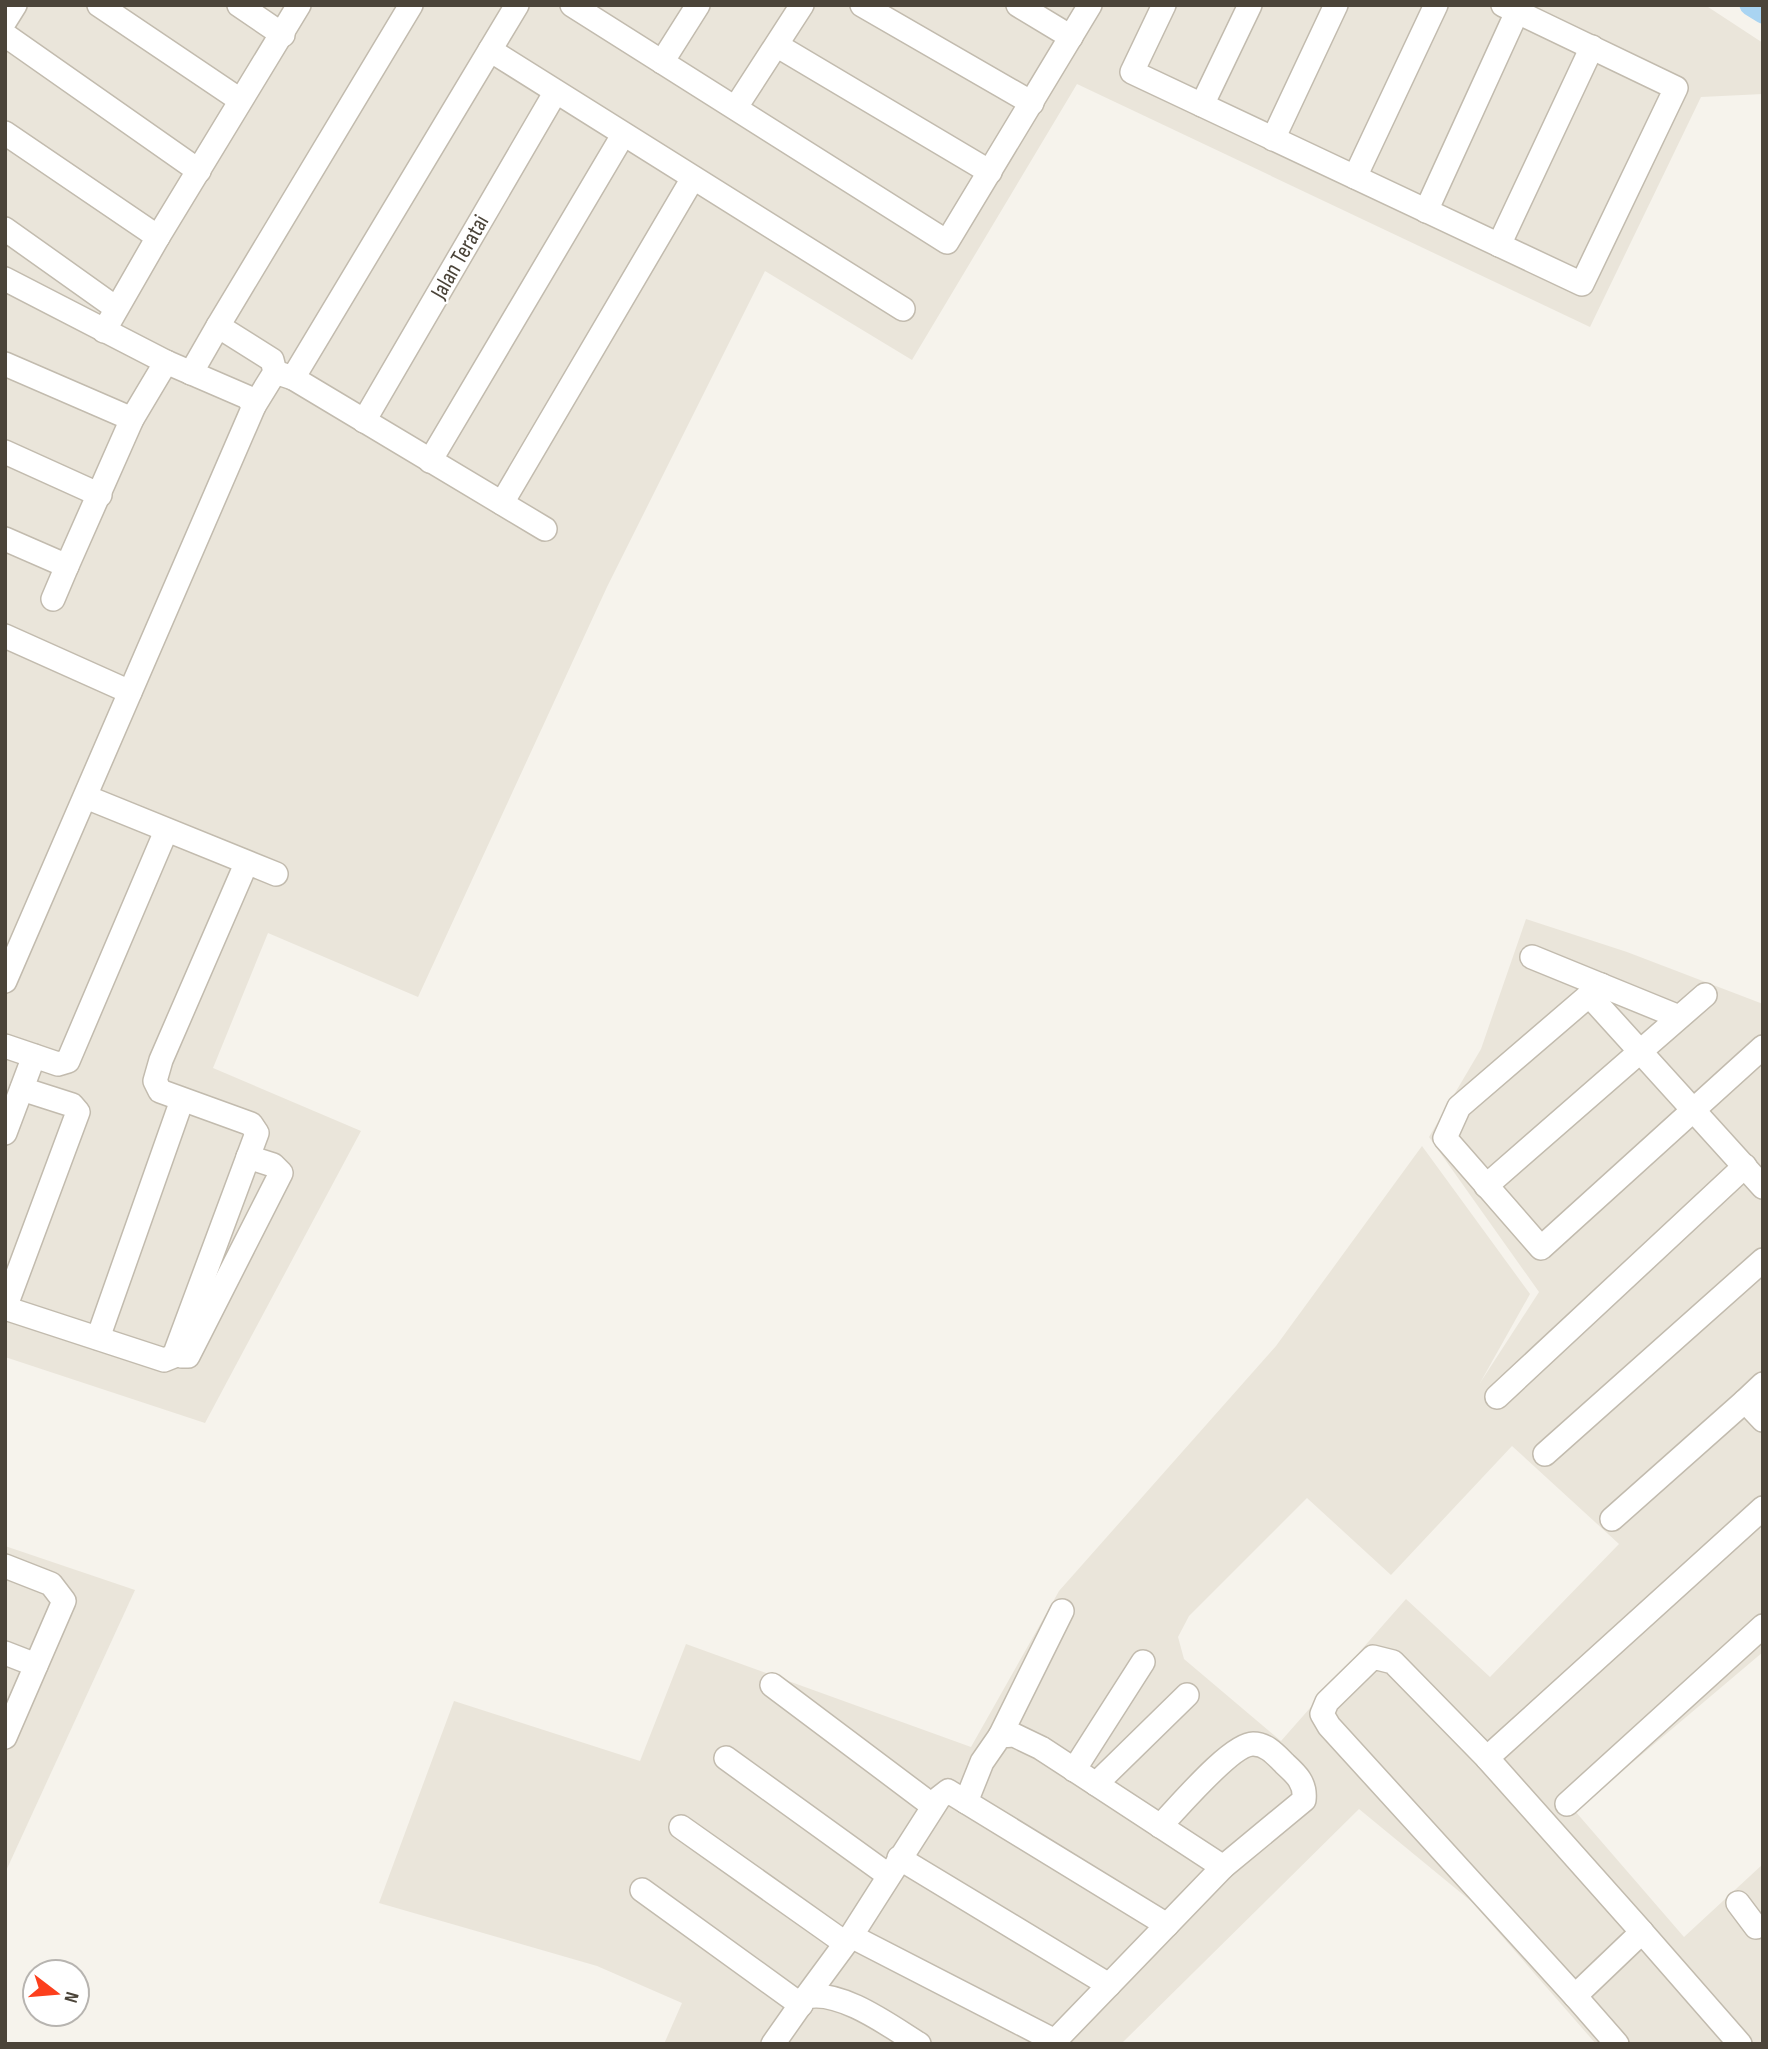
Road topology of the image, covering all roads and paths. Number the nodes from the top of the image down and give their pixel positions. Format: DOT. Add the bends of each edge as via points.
graph roads {
  1 [pos="15,5"];
  2 [pos="99,5"];
  3 [pos="239,5"];
  4 [pos="299,5"];
  5 [pos="411,5"];
  6 [pos="517,5"];
  7 [pos="572,5"];
  8 [pos="698,5"];
  9 [pos="802,5"];
  10 [pos="862,5"];
  11 [pos="1018,5"];
  12 [pos="1090,5"];
  13 [pos="1164,5"];
  14 [pos="1250,5"];
  15 [pos="1336,5"];
  16 [pos="1436,5"];
  17 [pos="1510,9"];
  18 [pos="604,14"];
  19 [pos="5,21"];
  20 [pos="283,35"];
  21 [pos="5,36"];
  22 [pos="1070,37"];
  23 [pos="778,46"];
  24 [pos="1592,47"];
  25 [pos="490,50"];
  26 [pos="662,62"];
  27 [pos="555,93"];
  28 [pos="240,100"];
  29 [pos="1032,103"];
  30 [pos="1202,106"];
  31 [pos="736,107"];
  32 [pos="5,133"];
  33 [pos="622,135"];
  34 [pos="1273,139"];
  35 [pos="199,171"];
  36 [pos="990,172"];
  37 [pos="1354,177"];
  38 [pos="693,178"];
  39 [pos="1426,211"];
  40 [pos="5,229"];
  41 [pos="158,237"];
  42 [pos="1499,245"];
  43 [pos="5,279"];
  44 [pos="116,308"];
  45 [pos="903,309"];
  46 [pos="218,326"];
  47 [pos="104,331"];
  48 [pos="166,362"];
  49 [pos="5,365"];
  50 [pos="191,373"];
  51 [pos="284,375"];
  52 [pos="254,406"];
  53 [pos="132,419"];
  54 [pos="365,421"];
  55 [pos="5,452"];
  56 [pos="430,461"];
  57 [pos="100,495"];
  58 [pos="502,503"];
  59 [pos="545,529"];
  60 [pos="5,539"];
  61 [pos="67,566"];
  62 [pos="53,599"];
  63 [pos="5,636"];
  64 [pos="130,692"];
  65 [pos="86,797"];
  66 [pos="166,831"];
  67 [pos="246,864"];
  68 [pos="276,874"];
  69 [pos="1532,957"];
  70 [pos="8,970"];
  71 [pos="1595,990"];
  72 [pos="1704,995"];
  73 [pos="1679,1017"];
  74 [pos="5,1046"];
  75 [pos="1763,1047"];
  76 [pos="1640,1051"];
  77 [pos="34,1056"];
  78 [pos="22,1089"];
  79 [pos="182,1100"];
  80 [pos="1693,1110"];
  81 [pos="6,1131"];
  82 [pos="248,1157"];
  83 [pos="1745,1166"];
  84 [pos="1486,1186"];
  85 [pos="1763,1187"];
  86 [pos="1763,1260"];
  87 [pos="5,1308"];
  88 [pos="98,1338"];
  89 [pos="174,1356"];
  90 [pos="1763,1384"];
  91 [pos="1497,1397"];
  92 [pos="1745,1401"];
  93 [pos="1763,1420"];
  94 [pos="1545,1454"];
  95 [pos="1763,1508"];
  96 [pos="1612,1519"];
  97 [pos="5,1566"];
  98 [pos="1062,1611"];
  99 [pos="1763,1626"];
  100 [pos="5,1653"];
  101 [pos="1143,1662"];
  102 [pos="36,1665"];
  103 [pos="772,1685"];
  104 [pos="1186,1695"];
  105 [pos="1000,1736"];
  106 [pos="5,1737"];
  107 [pos="726,1758"];
  108 [pos="1487,1759"];
  109 [pos="1074,1770"];
  110 [pos="1096,1784"];
  111 [pos="966,1802"];
  112 [pos="1567,1804"];
  113 [pos="933,1806"];
  114 [pos="1160,1826"];
  115 [pos="681,1827"];
  116 [pos="894,1866"];
  117 [pos="1223,1867"];
  118 [pos="642,1890"];
  119 [pos="1738,1903"];
  120 [pos="1167,1925"];
  121 [pos="1761,1928"];
  122 [pos="1642,1932"];
  123 [pos="848,1939"];
  124 [pos="1109,1985"];
  125 [pos="1575,1996"];
  126 [pos="804,2001"];
  127 [pos="882,2035"];
  128 [pos="1054,2042"];
  129 [pos="773,2044"];
  130 [pos="919,2044"];
  131 [pos="1617,2044"];
  132 [pos="1740,2044"];
  1 -- 19 [label="street"];
  2 -- 28 [label="street"];
  3 -- 20 [label="street"];
  4 -- 20 [label="street"];
  5 -- 46 [label="street"];
  6 -- 25 [label="street"];
  7 -- 18 [label="street"];
  8 -- 26 [label="street"];
  9 -- 23 [label="street"];
  10 -- 29 [label="street"];
  11 -- 22 [label="street"];
  12 -- 22 [label="street"];
  13 -- 30 [label="street" via="1132,72"];
  14 -- 30 [label="street"];
  15 -- 34 [label="street"];
  16 -- 37 [label="street"];
  17 -- 24 [label="street"];
  17 -- 39 [label="street"];
  18 -- 26 [label="street"];
  20 -- 28 [label="street"];
  21 -- 35 [label="street"];
  22 -- 29 [label="street"];
  23 -- 31 [label="street"];
  23 -- 36 [label="street"];
  24 -- 42 [label="street"];
  24 -- 42 [label="street" via="1676,88 1581,284"];
  25 -- 27 [label="street"];
  25 -- 51 [label="street"];
  26 -- 31 [label="street"];
  27 -- 33 [label="street"];
  27 -- 54 [label="street, Jalan Teratai"];
  28 -- 35 [label="street"];
  29 -- 36 [label="street"];
  30 -- 34 [label="street"];
  31 -- 36 [label="street" via="947,242"];
  32 -- 41 [label="street"];
  33 -- 38 [label="street"];
  33 -- 56 [label="street"];
  34 -- 37 [label="street"];
  35 -- 41 [label="street"];
  37 -- 39 [label="street"];
  38 -- 45 [label="street"];
  38 -- 58 [label="street"];
  39 -- 42 [label="street"];
  40 -- 44 [label="street"];
  41 -- 44 [label="street"];
  43 -- 47 [label="street"];
  44 -- 47 [label="street"];
  46 -- 50 [label="street"];
  46 -- 51 [label="street" via="272,360"];
  47 -- 48 [label="street"];
  48 -- 50 [label="street"];
  48 -- 53 [label="street"];
  49 -- 53 [label="street"];
  50 -- 52 [label="street" via="247,397"];
  51 -- 52 [label="street"];
  51 -- 54 [label="street"];
  52 -- 64 [label="street"];
  53 -- 57 [label="street"];
  54 -- 56 [label="street"];
  55 -- 57 [label="street"];
  56 -- 58 [label="street"];
  57 -- 61 [label="street"];
  58 -- 59 [label="street"];
  60 -- 61 [label="street"];
  61 -- 62 [label="street"];
  63 -- 64 [label="street"];
  64 -- 65 [label="street"];
  65 -- 66 [label="street"];
  65 -- 70 [label="street"];
  66 -- 67 [label="street"];
  66 -- 77 [label="street" via="68,1061 58,1064"];
  67 -- 68 [label="street"];
  67 -- 79 [label="street" via="155,1081 160,1091"];
  69 -- 71 [label="street"];
  71 -- 73 [label="street"];
  71 -- 76 [label="street"];
  71 -- 84 [label="street" via="1459,1107 1445,1138"];
  72 -- 73 [label="street"];
  73 -- 76 [label="street"];
  74 -- 77 [label="street"];
  75 -- 80 [label="street"];
  76 -- 80 [label="street"];
  76 -- 84 [label="street"];
  77 -- 78 [label="street"];
  78 -- 81 [label="street"];
  78 -- 87 [label="street" via="72,1105 78,1112"];
  79 -- 82 [label="street" via="251,1124 257,1133"];
  79 -- 88 [label="street"];
  80 -- 83 [label="street"];
  80 -- 84 [label="street" via="1541,1248"];
  82 -- 89 [label="street"];
  82 -- 89 [label="street" via="273,1165 281,1173 188,1356"];
  83 -- 85 [label="street"];
  83 -- 91 [label="street"];
  86 -- 94 [label="street"];
  87 -- 88 [label="street"];
  88 -- 89 [label="street" via="164,1360"];
  90 -- 92 [label="street"];
  92 -- 93 [label="street"];
  92 -- 96 [label="street"];
  95 -- 108 [label="street"];
  97 -- 102 [label="street" via="51,1584 64,1601"];
  98 -- 105 [label="street"];
  99 -- 112 [label="street"];
  100 -- 102 [label="street"];
  101 -- 109 [label="street"];
  102 -- 106 [label="street"];
  103 -- 113 [label="street"];
  104 -- 110 [label="street"];
  105 -- 109 [label="street" via="1014,1735"];
  105 -- 111 [label="street" via="982,1762"];
  107 -- 116 [label="street"];
  108 -- 122 [label="street"];
  108 -- 125 [label="street" via="1393,1662 1373,1657 1327,1702 1322,1714"];
  109 -- 110 [label="street"];
  110 -- 114 [label="street"];
  111 -- 113 [label="street" via="948,1791"];
  111 -- 120 [label="street"];
  113 -- 116 [label="street"];
  114 -- 117 [label="street"];
  114 -- 117 [label="street" via="1234,1752 1252,1744 1266,1747 1296,1773 1306,1789 1304,1800"];
  115 -- 123 [label="street"];
  116 -- 123 [label="street"];
  116 -- 124 [label="street"];
  117 -- 120 [label="street"];
  118 -- 126 [label="street"];
  119 -- 121 [label="street"];
  120 -- 124 [label="street"];
  122 -- 125 [label="street"];
  122 -- 132 [label="street"];
  123 -- 126 [label="street"];
  123 -- 128 [label="street"];
  124 -- 128 [label="street"];
  125 -- 131 [label="street"];
  126 -- 127 [label="street" via="821,1993"];
  126 -- 129 [label="street"];
  127 -- 130 [label="street"];
}
